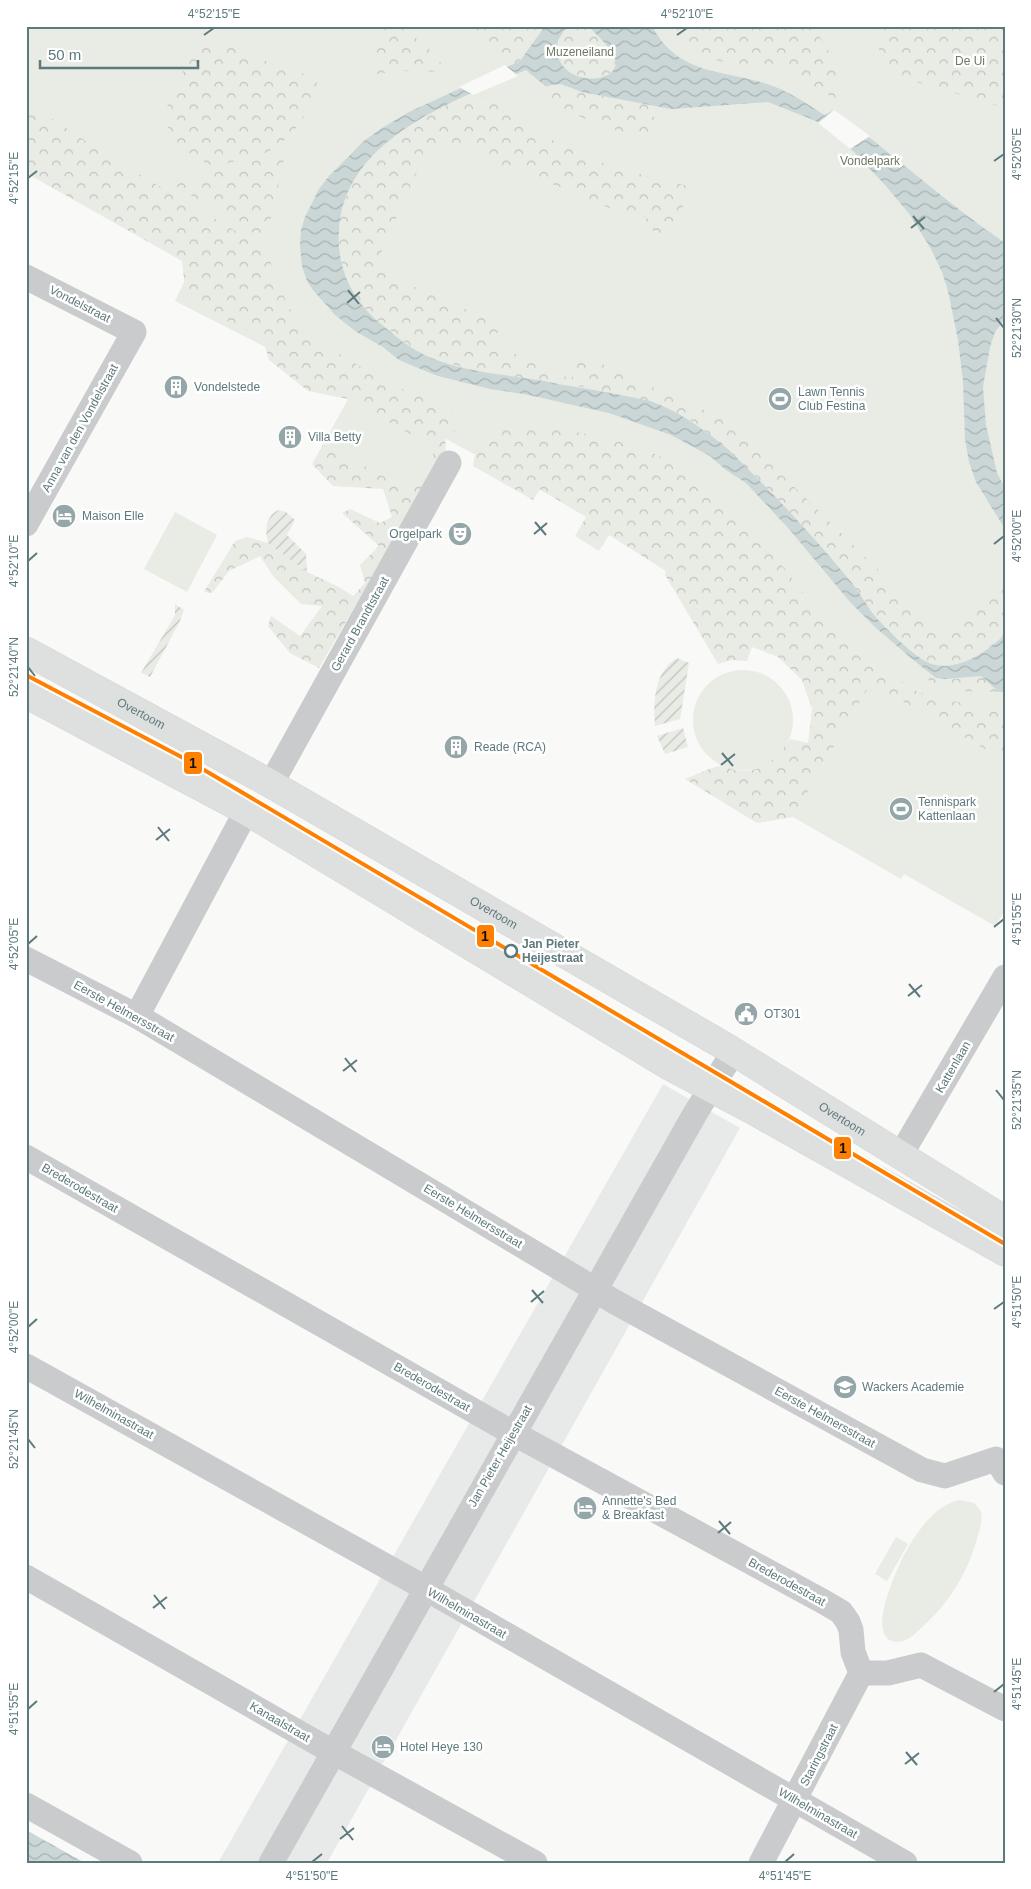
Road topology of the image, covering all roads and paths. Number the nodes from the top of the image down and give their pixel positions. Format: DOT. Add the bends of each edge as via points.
graph roads {
  1 [pos="26,277"];
  2 [pos="134,332"];
  3 [pos="449,463"];
  4 [pos="26,524"];
  5 [pos="26,651"];
  6 [pos="26,694"];
  7 [pos="271,784"];
  8 [pos="250,813"];
  9 [pos="26,959"];
  10 [pos="1005,977"];
  11 [pos="137,1016"];
  12 [pos="734,1051"];
  13 [pos="712,1088"];
  14 [pos="900,1156"];
  15 [pos="26,1157"];
  16 [pos="1005,1220"];
  17 [pos="1005,1252"];
  18 [pos="595,1290"];
  19 [pos="26,1366"];
  20 [pos="513,1433"];
  21 [pos="1002,1459"];
  22 [pos="26,1577"];
  23 [pos="425,1588"];
  24 [pos="861,1673"];
  25 [pos="1005,1710"];
  26 [pos="333,1752"];
  27 [pos="795,1800"];
  28 [pos="26,1805"];
  29 [pos="130,1863"];
  30 [pos="271,1863"];
  31 [pos="535,1863"];
  32 [pos="760,1863"];
  33 [pos="905,1863"];
  1 -- 2 [label="street, Vondelstraat"];
  2 -- 4 [label="street, Anna van den Vondelstraat"];
  3 -- 7 [label="street, Gerard Brandtstraat"];
  5 -- 7 [label="main road, Overtoom"];
  6 -- 8 [label="main road"];
  7 -- 12 [label="main road, Overtoom"];
  8 -- 11 [label="street" via="241,822"];
  8 -- 13 [label="main road"];
  9 -- 11 [label="street, Eerste Helmersstraat"];
  10 -- 14 [label="street, Kattenlaan"];
  11 -- 18 [label="street, Eerste Helmersstraat"];
  12 -- 13 [label="street, Jan Pieter Heijestraat"];
  12 -- 14 [label="main road, Overtoom"];
  13 -- 17 [label="main road"];
  13 -- 18 [label="street, Jan Pieter Heijestraat"];
  14 -- 16 [label="main road, Overtoom"];
  15 -- 20 [label="street, Brederodestraat"];
  18 -- 20 [label="street, Jan Pieter Heijestraat"];
  18 -- 21 [label="street, Eerste Helmersstraat" via="922,1470 944,1476"];
  19 -- 23 [label="street, Wilhelminastraat"];
  20 -- 23 [label="street, Jan Pieter Heijestraat"];
  20 -- 24 [label="street, Brederodestraat" via="841,1612 851,1630 852,1652"];
  22 -- 26 [label="street, Kanaalstraat"];
  23 -- 26 [label="street, Jan Pieter Heijestraat"];
  23 -- 27 [label="street, Wilhelminastraat"];
  24 -- 25 [label="street" via="888,1673 921,1665"];
  24 -- 27 [label="street, Staringstraat"];
  26 -- 30 [label="street, Jan Pieter Heijestraat"];
  26 -- 31 [label="street, Kanaalstraat"];
  27 -- 32 [label="street, Staringstraat"];
  27 -- 33 [label="street, Wilhelminastraat"];
  28 -- 29 [label="street"];
}
